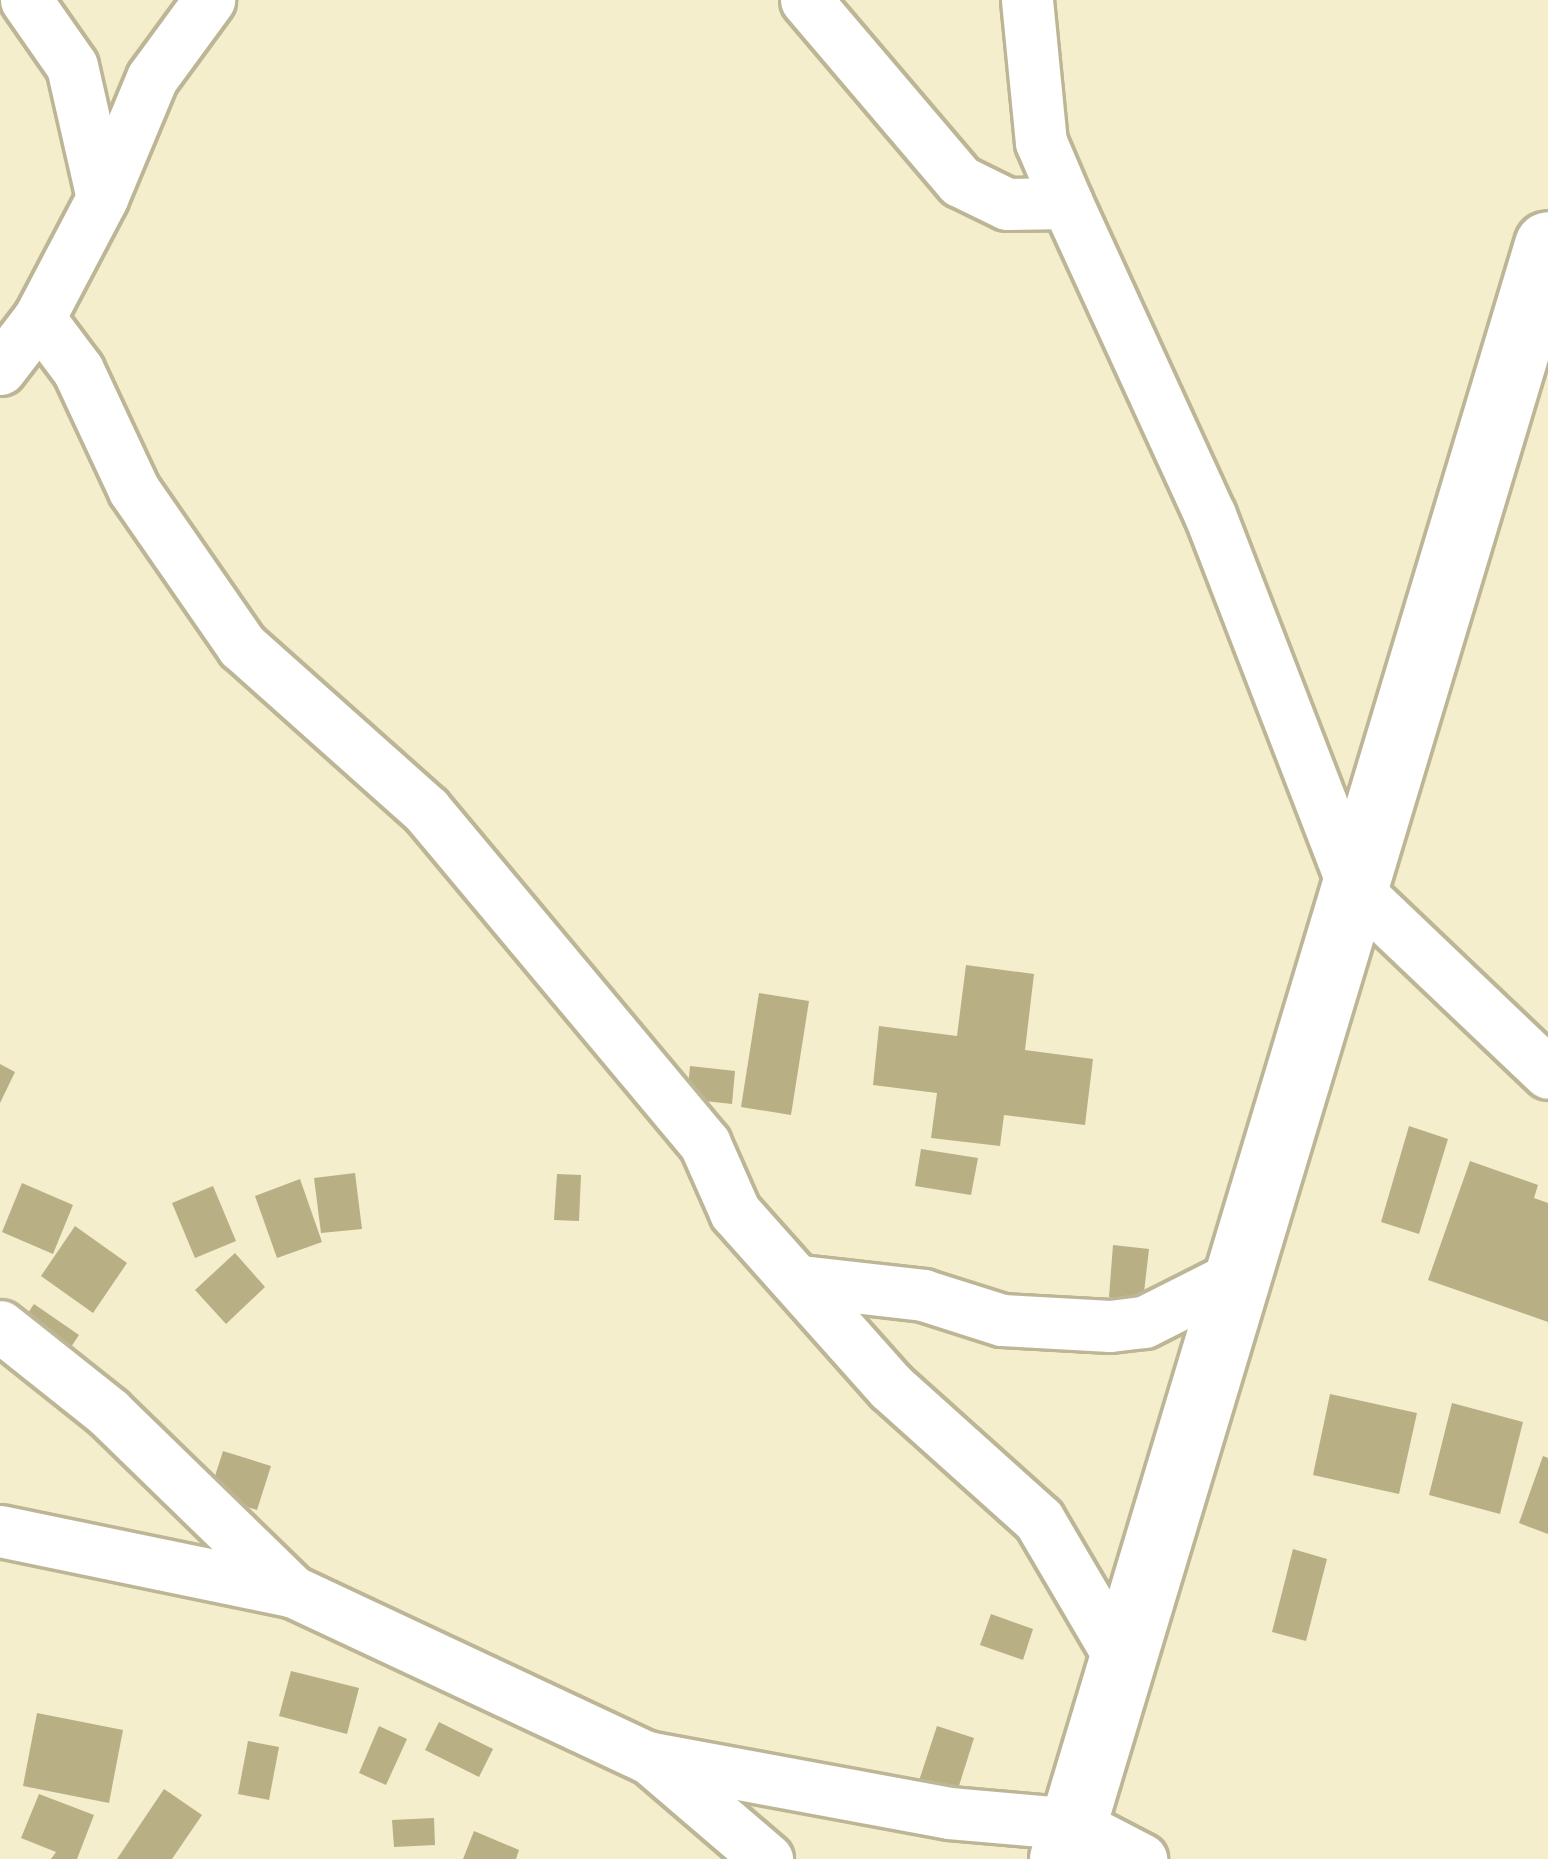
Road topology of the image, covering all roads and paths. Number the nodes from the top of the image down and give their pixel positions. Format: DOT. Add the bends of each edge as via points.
graph roads {
  1 [pos="26,0"];
  2 [pos="209,0"];
  3 [pos="806,0"];
  4 [pos="1027,0"];
  5 [pos="72,66"];
  6 [pos="146,92"];
  7 [pos="102,198"];
  8 [pos="1067,203"];
  9 [pos="1548,245"];
  10 [pos="39,318"];
  11 [pos="0,369"];
  12 [pos="1354,888"];
  13 [pos="1548,1073"];
  14 [pos="1243,1272"];
  15 [pos="800,1280"];
  16 [pos="0,1326"];
  17 [pos="0,1531"];
  18 [pos="293,1592"];
  19 [pos="1121,1660"];
  20 [pos="647,1757"];
  21 [pos="1069,1841"];
  22 [pos="767,1859"];
  23 [pos="1141,1859"];
  1 -- 5 [label="street"];
  2 -- 6 [label="street"];
  3 -- 8 [label="street" via="960,181 1007,204"];
  4 -- 8 [label="street" via="1041,142"];
  5 -- 6 [label="street"];
  5 -- 7 [label="street"];
  6 -- 7 [label="street"];
  7 -- 10 [label="street"];
  8 -- 12 [label="street" via="1210,515"];
  9 -- 12 [label="main road"];
  10 -- 11 [label="street"];
  10 -- 15 [label="street" via="78,370 134,490 242,646 426,810 705,1144 721,1191"];
  12 -- 13 [label="street"];
  12 -- 14 [label="main road"];
  14 -- 15 [label="street" via="1144,1322 1110,1326 1002,1320 923,1294"];
  14 -- 19 [label="main road"];
  15 -- 19 [label="street" via="891,1387 1039,1520"];
  16 -- 18 [label="street" via="108,1412"];
  17 -- 18 [label="street"];
  18 -- 20 [label="street"];
  19 -- 21 [label="main road"];
  20 -- 21 [label="street"];
  20 -- 22 [label="street"];
  21 -- 23 [label="street"];
}
